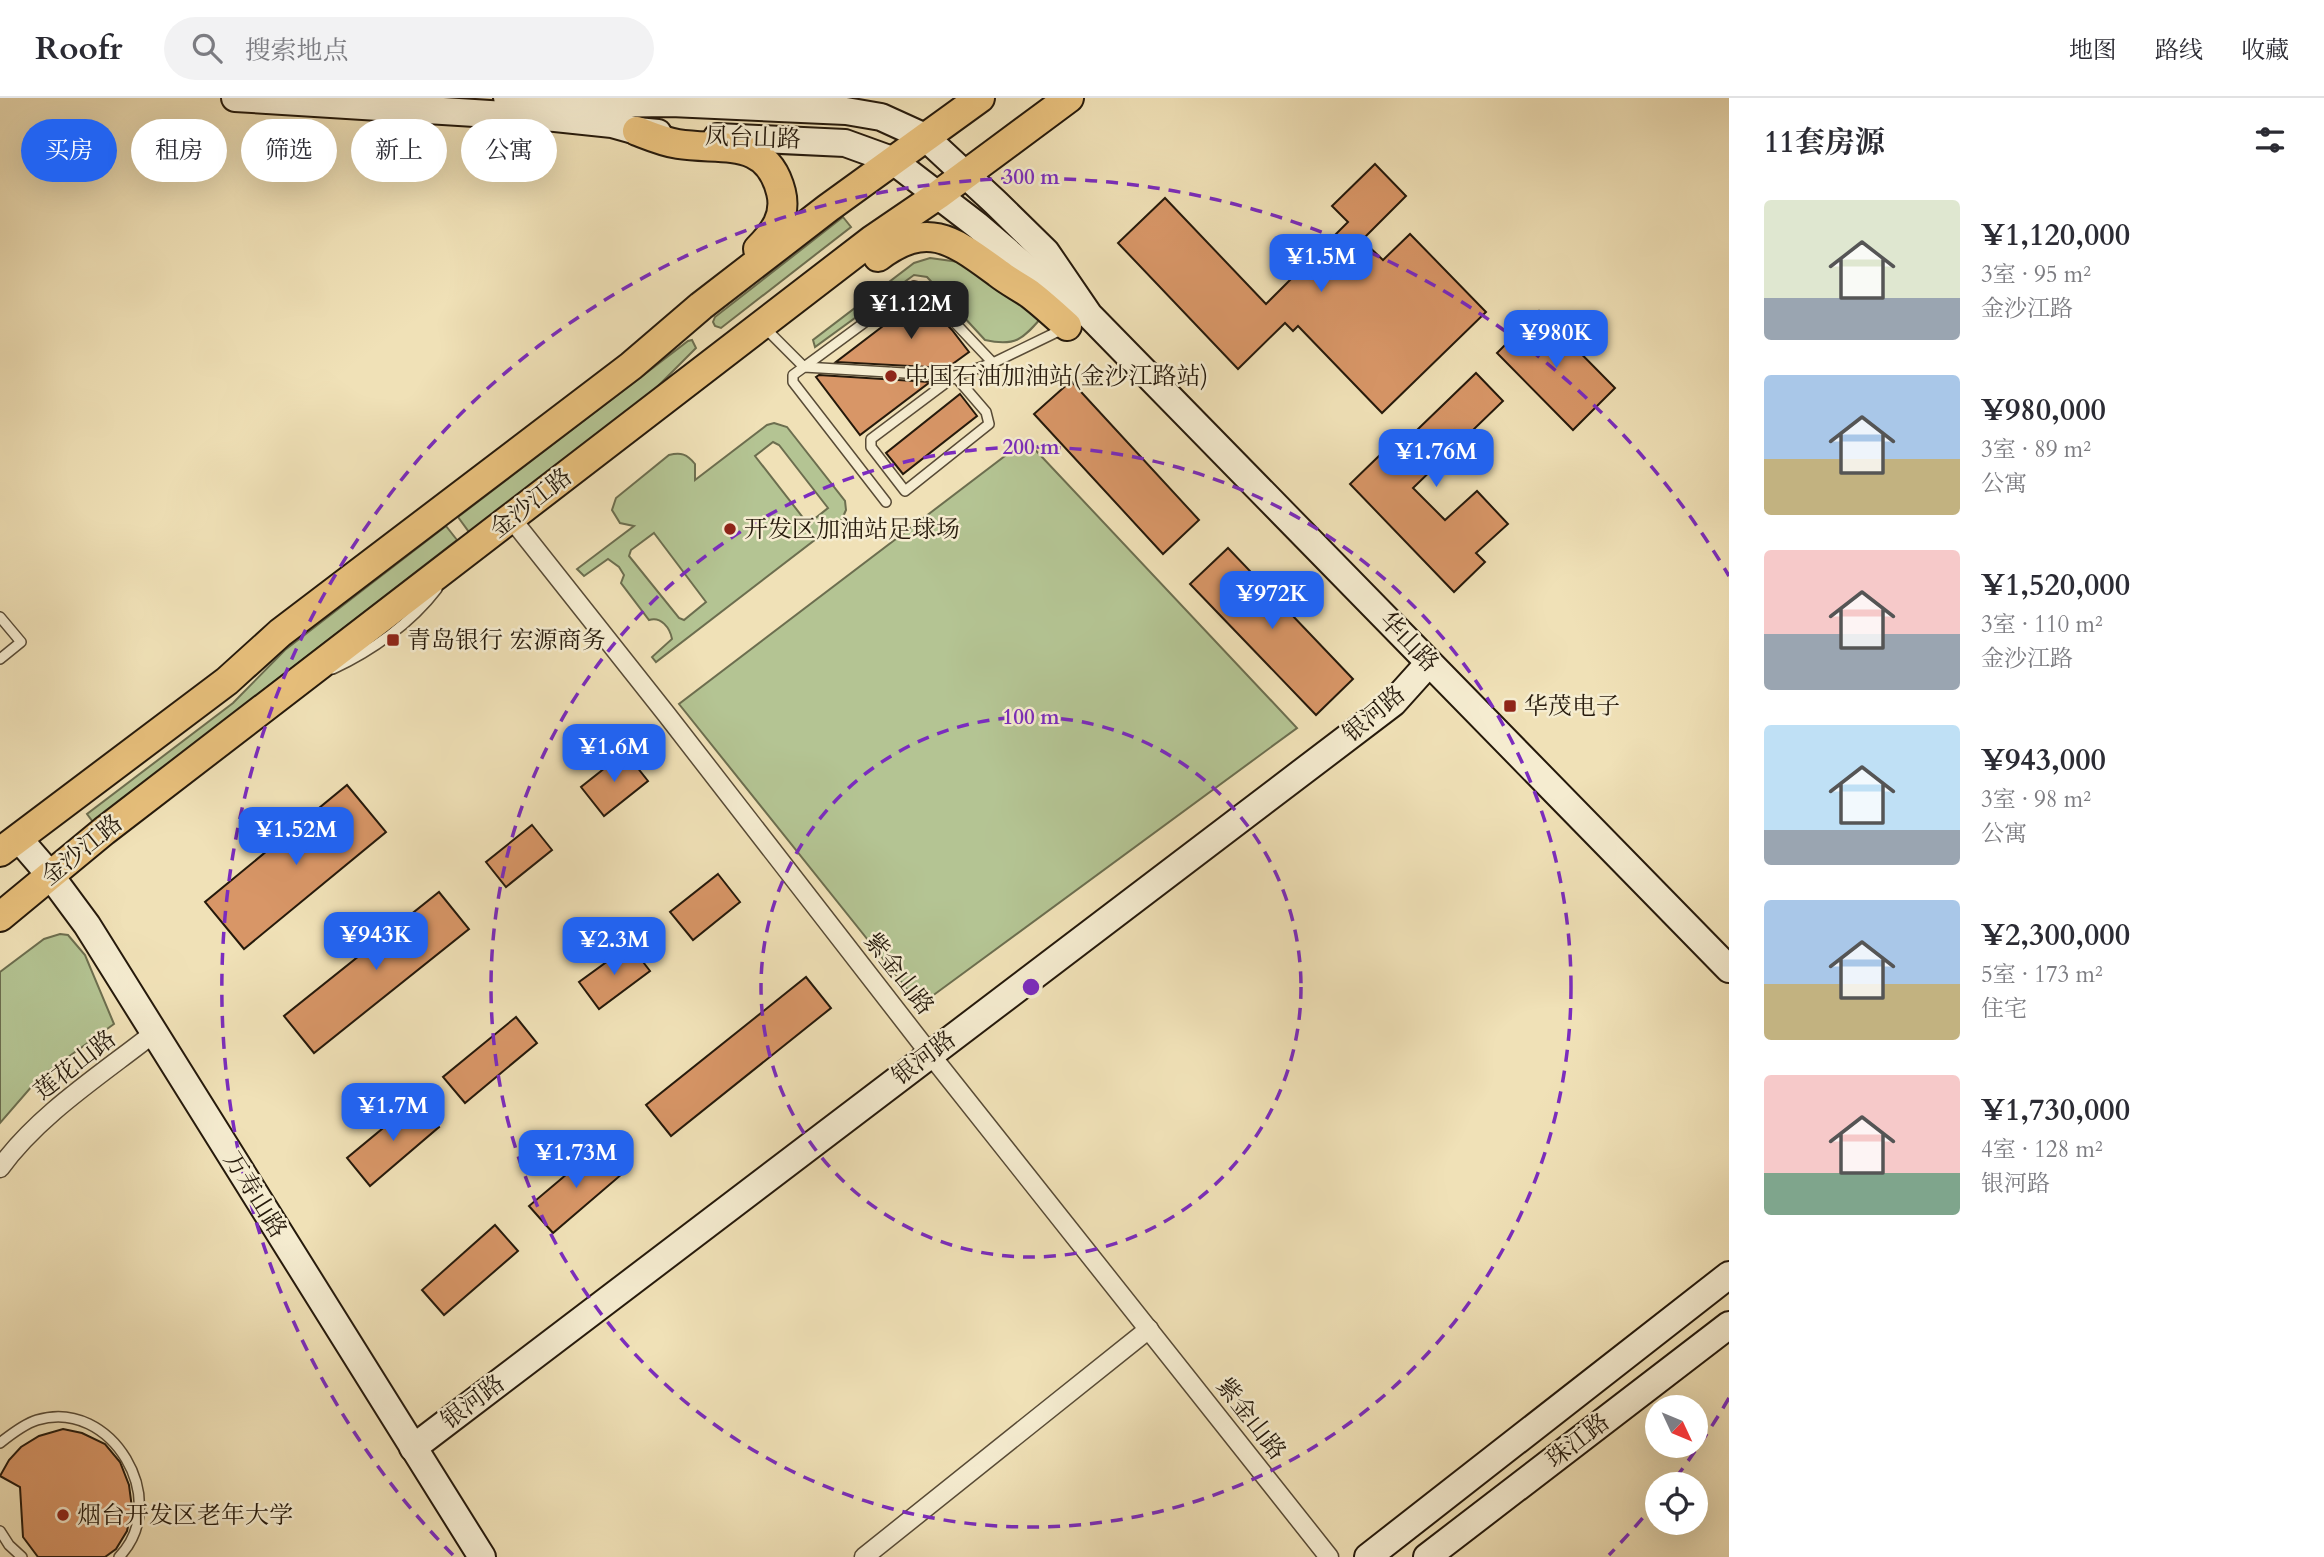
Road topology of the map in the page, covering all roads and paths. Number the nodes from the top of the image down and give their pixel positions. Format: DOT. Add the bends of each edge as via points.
graph roads {
  1 [pos="235,98"];
  2 [pos="508,98"];
  3 [pos="979,98"];
  4 [pos="1069,98"];
  5 [pos="637,131"];
  6 [pos="925,137"];
  7 [pos="892,160"];
  8 [pos="966,175"];
  9 [pos="938,195"];
  10 [pos="701,306"];
  11 [pos="1078,320"];
  12 [pos="761,325"];
  13 [pos="993,363"];
  14 [pos="804,367"];
  15 [pos="955,376"];
  16 [pos="886,502"];
  17 [pos="511,519"];
  18 [pos="0,617"];
  19 [pos="0,659"];
  20 [pos="1429,663"];
  21 [pos="9,846"];
  22 [pos="50,875"];
  23 [pos="0,917"];
  24 [pos="1729,969"];
  25 [pos="154,1034"];
  26 [pos="930,1054"];
  27 [pos="0,1168"];
  28 [pos="1729,1275"];
  29 [pos="1729,1325"];
  30 [pos="1149,1329"];
  31 [pos="0,1443"];
  32 [pos="413,1448"];
  33 [pos="0,1531"];
  34 [pos="1435,1555"];
  35 [pos="22,1557"];
  36 [pos="119,1557"];
  37 [pos="482,1557"];
  38 [pos="864,1557"];
  39 [pos="1329,1557"];
  40 [pos="1368,1557"];
  1 -- 5 [label="street, 凤台山路" via="555,118"];
  2 -- 6 [label="street, 凤台山路" via="846,111 881,117"];
  3 -- 6 [label="main road, 金沙江路"];
  4 -- 8 [label="main road, 金沙江路"];
  5 -- 7 [label="street, 凤台山路" via="845,143"];
  5 -- 10 [label="main road" via="677,144 744,149 769,164 777,178 783,211 779,225"];
  6 -- 7 [label="main road, 金沙江路"];
  6 -- 8 [label="street, 凤台山路"];
  7 -- 9 [label="street, 凤台山路"];
  7 -- 10 [label="main road, 金沙江路"];
  8 -- 9 [label="main road, 金沙江路"];
  8 -- 11 [label="street, 凤台山路" via="1046,253"];
  9 -- 11 [label="street, 凤台山路" via="1044,284"];
  9 -- 12 [label="main road, 金沙江路"];
  10 -- 21 [label="main road, 金沙江路" via="631,366"];
  11 -- 12 [label="main road" via="999,274 971,252 944,241 912,237 895,244 821,298"];
  11 -- 13 [label="lane"];
  11 -- 20 [label="street, 华山路"];
  12 -- 14 [label="lane"];
  12 -- 17 [label="main road, 金沙江路"];
  13 -- 14 [label="lane" via="922,288 914,286"];
  13 -- 15 [label="lane"];
  14 -- 15 [label="lane"];
  14 -- 16 [label="lane" via="793,375 793,382"];
  15 -- 15 [label="lane" via="871,439 871,447 905,491 989,424 986,412"];
  17 -- 22 [label="main road, 金沙江路"];
  17 -- 26 [label="street, 紫金山路"];
  18 -- 19 [label="lane" via="21,642"];
  20 -- 24 [label="street, 华山路"];
  20 -- 26 [label="street, 银河路" via="1393,703"];
  21 -- 22 [label="street, 万寿山路"];
  22 -- 23 [label="main road, 金沙江路"];
  22 -- 25 [label="street, 万寿山路" via="87,925"];
  25 -- 27 [label="street, 莲花山路" via="39,1125"];
  25 -- 32 [label="street, 万寿山路"];
  26 -- 30 [label="street, 紫金山路"];
  26 -- 32 [label="street, 银河路"];
  28 -- 40 [label="street"];
  29 -- 34 [label="street, 珠江路"];
  30 -- 38 [label="street"];
  30 -- 39 [label="street, 紫金山路"];
  31 -- 36 [label="lane" via="36,1420 54,1418 79,1421 101,1431 120,1449 139,1490 141,1517 134,1538"];
  32 -- 37 [label="street, 万寿山路"];
  33 -- 35 [label="lane"];
}
